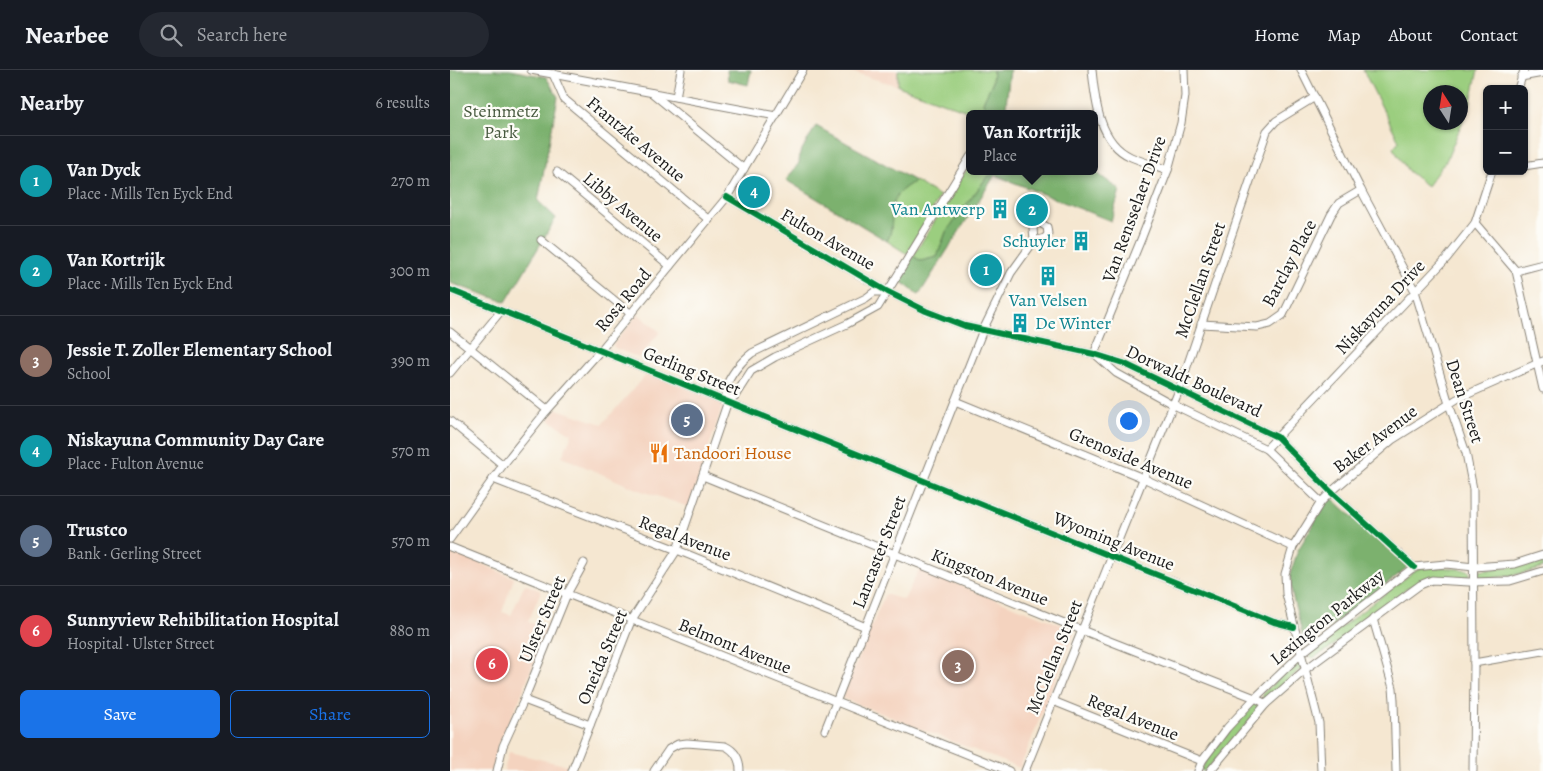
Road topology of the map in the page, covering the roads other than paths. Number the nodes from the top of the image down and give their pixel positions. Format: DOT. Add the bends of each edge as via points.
graph roads {
  1 [pos="531,70"];
  2 [pos="681,70"];
  3 [pos="804,70"];
  4 [pos="1092,70"];
  5 [pos="1184,70"];
  6 [pos="1301,70"];
  7 [pos="1543,73"];
  8 [pos="553,74"];
  9 [pos="1523,74"];
  10 [pos="651,92"];
  11 [pos="1315,96"];
  12 [pos="676,97"];
  13 [pos="1097,110"];
  14 [pos="1098,113"];
  15 [pos="776,116"];
  16 [pos="1543,163"];
  17 [pos="966,164"];
  18 [pos="1528,165"];
  19 [pos="744,169"];
  20 [pos="1168,170"];
  21 [pos="557,172"];
  22 [pos="1493,175"];
  23 [pos="1360,190"];
  24 [pos="726,198"];
  25 [pos="709,220"];
  26 [pos="1475,223"];
  27 [pos="541,240"];
  28 [pos="1034,241"];
  29 [pos="1543,264"];
  30 [pos="670,266"];
  31 [pos="1516,271"];
  32 [pos="450,290"];
  33 [pos="1415,291"];
  34 [pos="888,292"];
  35 [pos="501,311"];
  36 [pos="631,314"];
  37 [pos="1202,324"];
  38 [pos="983,330"];
  39 [pos="450,332"];
  40 [pos="470,349"];
  41 [pos="600,351"];
  42 [pos="1094,354"];
  43 [pos="1540,362"];
  44 [pos="450,373"];
  45 [pos="1543,389"];
  46 [pos="1179,390"];
  47 [pos="728,401"];
  48 [pos="955,401"];
  49 [pos="1172,404"];
  50 [pos="1449,404"];
  51 [pos="546,410"];
  52 [pos="450,421"];
  53 [pos="1277,437"];
  54 [pos="1266,449"];
  55 [pos="502,465"];
  56 [pos="703,476"];
  57 [pos="1143,478"];
  58 [pos="493,479"];
  59 [pos="923,480"];
  60 [pos="1332,492"];
  61 [pos="1321,502"];
  62 [pos="450,539"];
  63 [pos="450,547"];
  64 [pos="1292,547"];
  65 [pos="677,550"];
  66 [pos="895,554"];
  67 [pos="1111,555"];
  68 [pos="1543,555"];
  69 [pos="584,563"];
  70 [pos="1414,567"];
  71 [pos="1474,567"];
  72 [pos="1543,571"];
  73 [pos="1474,582"];
  74 [pos="567,594"];
  75 [pos="1372,620"];
  76 [pos="631,621"];
  77 [pos="866,627"];
  78 [pos="1294,627"];
  79 [pos="1081,629"];
  80 [pos="1543,650"];
  81 [pos="1302,653"];
  82 [pos="1474,663"];
  83 [pos="1306,669"];
  84 [pos="1255,698"];
  85 [pos="524,700"];
  86 [pos="1053,701"];
  87 [pos="835,702"];
  88 [pos="1266,704"];
  89 [pos="590,725"];
  90 [pos="825,730"];
  91 [pos="1202,761"];
  92 [pos="497,771"];
  93 [pos="572,771"];
  94 [pos="654,771"];
  95 [pos="740,771"];
  96 [pos="1009,771"];
  97 [pos="1024,771"];
  98 [pos="1198,771"];
  99 [pos="1210,771"];
  100 [pos="1321,771"];
  101 [pos="1396,771"];
  102 [pos="1473,771"];
  1 -- 8 [label="street"];
  2 -- 12 [label="street"];
  3 -- 15 [label="street, Rosa Road"];
  4 -- 13 [label="street"];
  5 -- 20 [label="street, Van Rensselaer Drive" via="1181,123"];
  6 -- 11 [label="street, Dean Street"];
  7 -- 9 [label="street"];
  8 -- 10 [label="street"];
  8 -- 25 [label="street, Frantzke Avenue" via="564,99"];
  10 -- 12 [label="street"];
  10 -- 19 [label="street"];
  11 -- 23 [label="street, Dean Street"];
  11 -- 37 [label="street, McClellan Street" via="1276,121 1267,131"];
  12 -- 15 [label="street"];
  14 -- 20 [label="street" via="1115,146 1129,157"];
  15 -- 19 [label="street, Rosa Road"];
  16 -- 18 [label="street"];
  17 -- 34 [label="street"];
  19 -- 24 [label="street, Rosa Road"];
  20 -- 42 [label="street, Van Rensselaer Drive"];
  21 -- 30 [label="street, Libby Avenue"];
  22 -- 26 [label="street, Niskayuna Drive"];
  23 -- 33 [label="street, Dean Street"];
  23 -- 37 [label="street, Barclay Place" via="1339,203 1331,215 1283,315 1270,324 1257,326"];
  24 -- 25 [label="street, Rosa Road"];
  24 -- 34 [label="street, Fulton Avenue"];
  25 -- 30 [label="street, Rosa Road"];
  26 -- 31 [label="street"];
  26 -- 33 [label="street, Niskayuna Drive"];
  27 -- 36 [label="street"];
  28 -- 38 [label="street, Lancaster Street" via="1011,273"];
  29 -- 31 [label="street"];
  30 -- 36 [label="street, Rosa Road"];
  31 -- 43 [label="street"];
  32 -- 35 [label="street, Gerling Street"];
  33 -- 50 [label="street, Dean Street"];
  33 -- 53 [label="street, Niskayuna Drive"];
  34 -- 38 [label="street, Dorwaldt Boulevard" via="926,311"];
  34 -- 47 [label="street" via="878,307 751,371 735,396"];
  34 -- 47 [label="street" via="874,292 752,354 731,375 724,390"];
  35 -- 40 [label="street"];
  35 -- 41 [label="street, Gerling Street"];
  36 -- 41 [label="street, Rosa Road"];
  37 -- 46 [label="street, McClellan Street"];
  38 -- 42 [label="street, Dorwaldt Boulevard"];
  38 -- 48 [label="street, Lancaster Street"];
  39 -- 40 [label="street"];
  40 -- 44 [label="street"];
  40 -- 51 [label="street"];
  41 -- 47 [label="street, Gerling Street"];
  41 -- 51 [label="street, Rosa Road"];
  42 -- 46 [label="street, Dorwaldt Boulevard" via="1123,363"];
  42 -- 49 [label="street, Dorwaldt Boulevard" via="1116,373"];
  43 -- 45 [label="street"];
  43 -- 50 [label="street, Baker Avenue"];
  46 -- 49 [label="street, McClellan Street"];
  46 -- 53 [label="street, Dorwaldt Boulevard"];
  47 -- 56 [label="street, Oneida Street"];
  47 -- 59 [label="street, Gerling Street"];
  48 -- 57 [label="street, Grenoside Avenue"];
  48 -- 59 [label="street, Lancaster Street"];
  49 -- 54 [label="street, Dorwaldt Boulevard"];
  49 -- 57 [label="street, McClellan Street"];
  50 -- 60 [label="street, Baker Avenue" via="1392,440"];
  50 -- 71 [label="street, Dean Street" via="1466,453 1473,489"];
  51 -- 55 [label="street, Rosa Road"];
  52 -- 55 [label="street"];
  53 -- 54 [label="street, Niskayuna Drive"];
  53 -- 60 [label="street, Dorwaldt Boulevard"];
  54 -- 61 [label="street, Dorwaldt Boulevard"];
  55 -- 58 [label="street, Rosa Road"];
  56 -- 65 [label="street, Oneida Street"];
  56 -- 66 [label="street, Kingston Avenue"];
  57 -- 64 [label="street, Grenoside Avenue"];
  57 -- 67 [label="street, McClellan Street"];
  58 -- 62 [label="street, Rosa Road"];
  58 -- 65 [label="street, Regal Avenue"];
  59 -- 66 [label="street, Lancaster Street"];
  59 -- 67 [label="street, Wyoming Avenue"];
  60 -- 61 [label="street, Baker Avenue"];
  60 -- 70 [label="street, Dorwaldt Boulevard"];
  61 -- 64 [label="street, Baker Avenue"];
  63 -- 74 [label="street, Belmont Avenue"];
  64 -- 78 [label="street, Baker Avenue" via="1285,574"];
  65 -- 76 [label="street, Oneida Street"];
  65 -- 77 [label="street, Regal Avenue"];
  66 -- 77 [label="street, Lancaster Street"];
  66 -- 79 [label="street, Kingston Avenue"];
  67 -- 78 [label="street, Wyoming Avenue" via="1274,622"];
  67 -- 79 [label="street, McClellan Street"];
  68 -- 71 [label="street" via="1515,564"];
  69 -- 74 [label="street, Ulster Street"];
  70 -- 71 [label="street" via="1446,564"];
  70 -- 81 [label="street, Lexington Parkway"];
  71 -- 73 [label="street, Dean Street"];
  72 -- 73 [label="street, Lexington Parkway" via="1510,580"];
  73 -- 75 [label="street, Lexington Parkway" via="1432,580 1410,591"];
  73 -- 82 [label="street, Dean Street"];
  74 -- 76 [label="street, Belmont Avenue"];
  74 -- 85 [label="street, Ulster Street"];
  75 -- 83 [label="street, Lexington Parkway"];
  75 -- 101 [label="street" via="1394,700"];
  76 -- 87 [label="street, Belmont Avenue"];
  76 -- 89 [label="street, Oneida Street"];
  77 -- 87 [label="street, Lancaster Street"];
  78 -- 81 [label="street, Baker Avenue"];
  79 -- 84 [label="street, Kingston Avenue"];
  79 -- 86 [label="street, McClellan Street"];
  80 -- 82 [label="street"];
  81 -- 83 [label="street, Baker Avenue"];
  81 -- 84 [label="street, Lexington Parkway"];
  82 -- 102 [label="street, Dean Street"];
  83 -- 88 [label="street, Lexington Parkway"];
  83 -- 100 [label="street, Baker Avenue" via="1319,723"];
  84 -- 88 [label="street, Kingston Avenue"];
  84 -- 91 [label="street, Lexington Parkway"];
  85 -- 89 [label="street"];
  85 -- 92 [label="street, Ulster Street" via="503,746"];
  86 -- 91 [label="street, Regal Avenue"];
  86 -- 97 [label="street, McClellan Street"];
  87 -- 90 [label="street, Lancaster Street"];
  87 -- 96 [label="street, Belmont Avenue"];
  88 -- 99 [label="street, Lexington Parkway"];
  89 -- 93 [label="street, Oneida Street"];
  91 -- 98 [label="street, Lexington Parkway"];
  94 -- 95 [label="street" via="669,749 686,743 731,749 738,758"];
}
